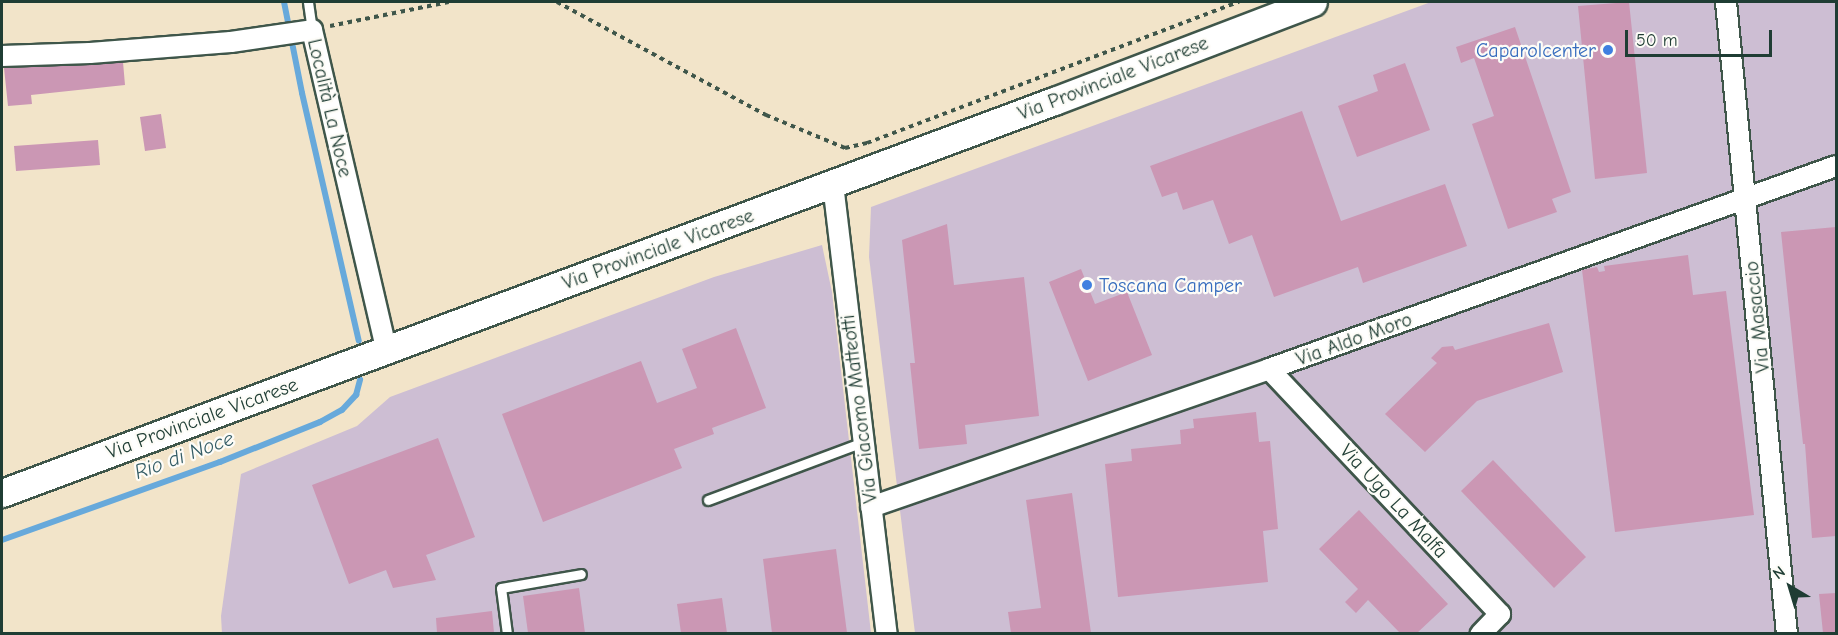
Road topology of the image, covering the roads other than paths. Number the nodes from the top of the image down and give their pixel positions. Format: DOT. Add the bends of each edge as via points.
graph roads {
  1 [pos="308,2"];
  2 [pos="1313,2"];
  3 [pos="1726,2"];
  4 [pos="298,32"];
  5 [pos="2,56"];
  6 [pos="1836,166"];
  7 [pos="832,184"];
  8 [pos="1745,197"];
  9 [pos="386,350"];
  10 [pos="1269,369"];
  11 [pos="863,442"];
  12 [pos="2,493"];
  13 [pos="708,500"];
  14 [pos="871,507"];
  15 [pos="581,574"];
  16 [pos="507,633"];
  17 [pos="887,633"];
  18 [pos="1481,633"];
  19 [pos="1787,633"];
  1 -- 4 [label="lane"];
  2 -- 7 [label="main road, Via Provinciale Vicarese"];
  3 -- 8 [label="street, Via Masaccio"];
  4 -- 5 [label="street, Località La Noce" via="114,52"];
  4 -- 9 [label="street, Località La Noce"];
  6 -- 8 [label="street, Via Aldo Moro"];
  7 -- 9 [label="main road, Via Provinciale Vicarese"];
  7 -- 11 [label="street, Via Giacomo Matteotti"];
  8 -- 10 [label="street, Via Aldo Moro"];
  8 -- 19 [label="street, Via Masaccio"];
  9 -- 12 [label="main road, Via Provinciale Vicarese"];
  10 -- 14 [label="street, Via Aldo Moro"];
  10 -- 18 [label="street, Via Ugo La Malfa" via="1500,614"];
  11 -- 13 [label="lane"];
  11 -- 14 [label="street, Via Giacomo Matteotti"];
  14 -- 17 [label="street, Via Giacomo Matteotti"];
  15 -- 16 [label="lane" via="501,588"];
}
